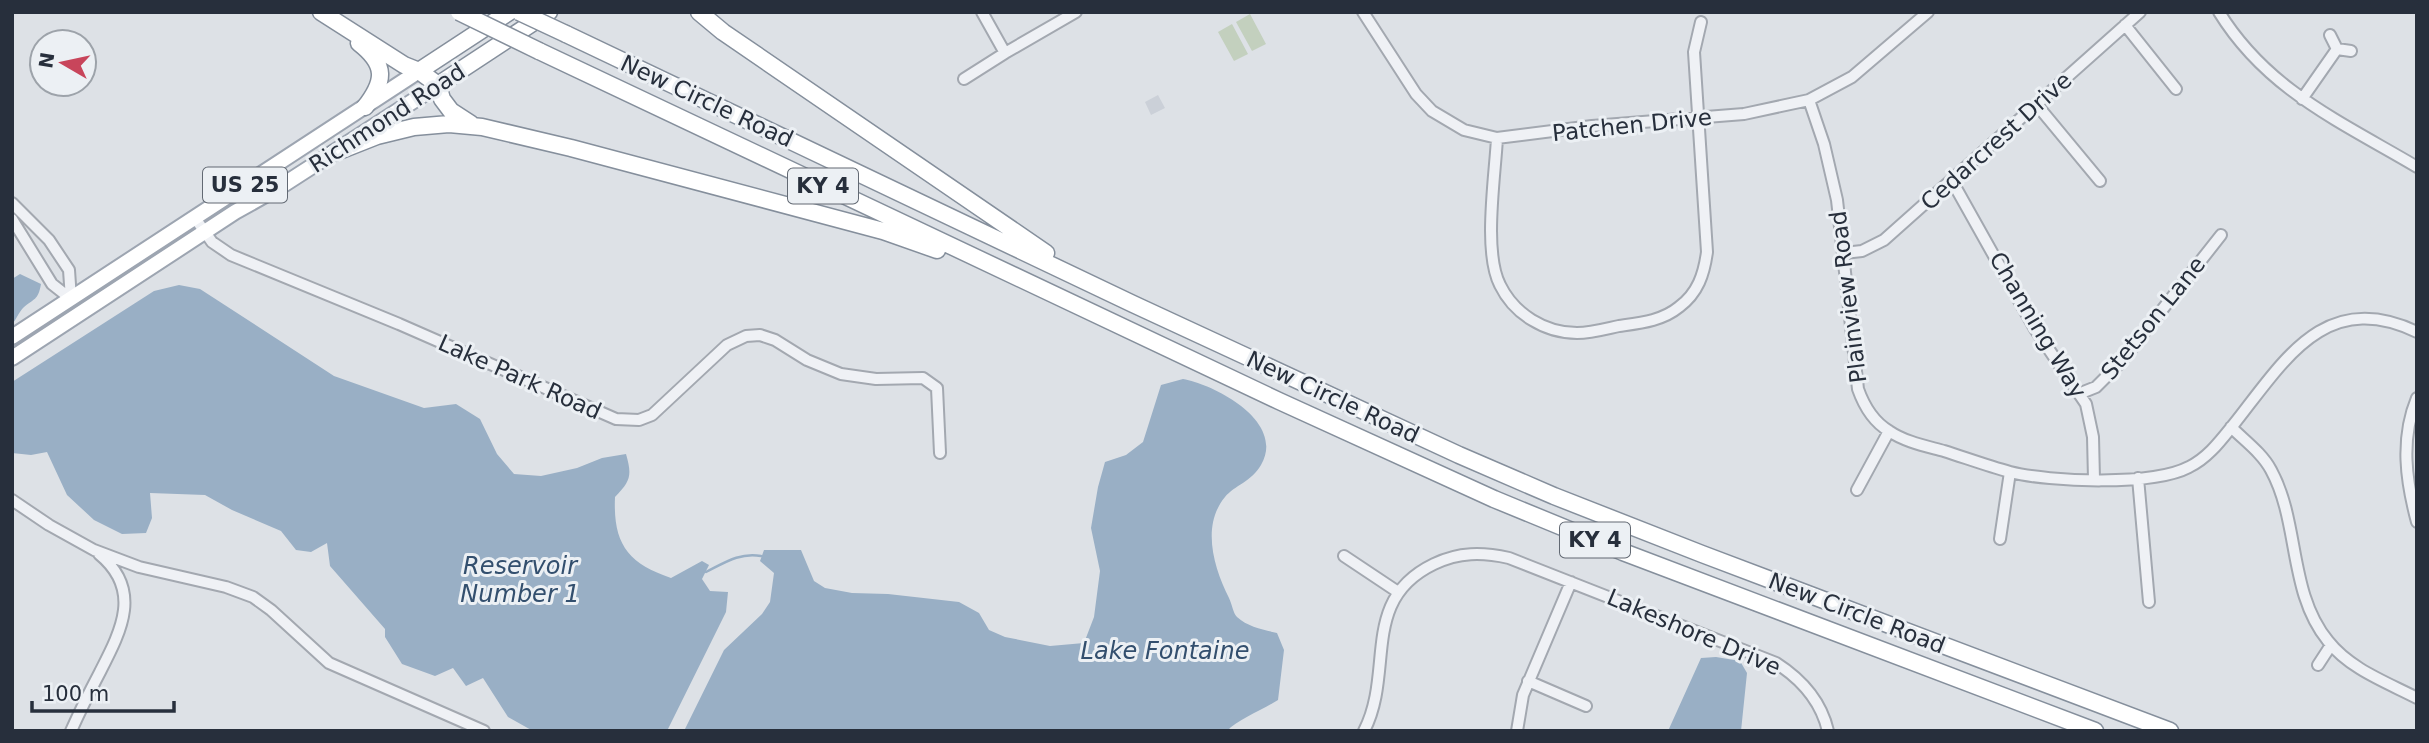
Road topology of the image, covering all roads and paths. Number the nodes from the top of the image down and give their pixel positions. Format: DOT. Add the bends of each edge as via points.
graph roads {
  1 [pos="459,12"];
  2 [pos="509,12"];
  3 [pos="519,12"];
  4 [pos="549,12"];
  5 [pos="697,12"];
  6 [pos="982,12"];
  7 [pos="1076,12"];
  8 [pos="1363,12"];
  9 [pos="1928,12"];
  10 [pos="2140,12"];
  11 [pos="2219,12"];
  12 [pos="321,13"];
  13 [pos="1701,22"];
  14 [pos="2125,25"];
  15 [pos="2330,35"];
  16 [pos="2337,49"];
  17 [pos="2351,51"];
  18 [pos="1005,53"];
  19 [pos="419,71"];
  20 [pos="964,79"];
  21 [pos="438,85"];
  22 [pos="2176,89"];
  23 [pos="2302,99"];
  24 [pos="1809,100"];
  25 [pos="2037,105"];
  26 [pos="365,107"];
  27 [pos="1698,118"];
  28 [pos="476,127"];
  29 [pos="1497,138"];
  30 [pos="334,153"];
  31 [pos="2417,167"];
  32 [pos="1952,181"];
  33 [pos="2100,181"];
  34 [pos="12,203"];
  35 [pos="195,218"];
  36 [pos="12,219"];
  37 [pos="204,232"];
  38 [pos="2221,235"];
  39 [pos="1843,253"];
  40 [pos="72,299"];
  41 [pos="1133,304"];
  42 [pos="80,313"];
  43 [pos="1108,320"];
  44 [pos="2417,331"];
  45 [pos="12,337"];
  46 [pos="12,358"];
  47 [pos="2081,393"];
  48 [pos="2417,398"];
  49 [pos="2231,427"];
  50 [pos="1889,431"];
  51 [pos="940,453"];
  52 [pos="2010,472"];
  53 [pos="2138,478"];
  54 [pos="2094,479"];
  55 [pos="1857,490"];
  56 [pos="12,499"];
  57 [pos="2417,522"];
  58 [pos="2000,539"];
  59 [pos="94,550"];
  60 [pos="1344,556"];
  61 [pos="1572,582"];
  62 [pos="1398,592"];
  63 [pos="2149,602"];
  64 [pos="2331,645"];
  65 [pos="2318,665"];
  66 [pos="1528,681"];
  67 [pos="2417,698"];
  68 [pos="1586,706"];
  69 [pos="71,731"];
  70 [pos="484,731"];
  71 [pos="1364,731"];
  72 [pos="1517,731"];
  73 [pos="1828,731"];
  74 [pos="2095,731"];
  75 [pos="2170,731"];
  1 -- 43 [label="highway, New Circle Road / KY 4, bridge"];
  2 -- 19 [label="highway, Richmond Road / US 25"];
  3 -- 41 [label="highway, New Circle Road / KY 4, bridge"];
  4 -- 21 [label="highway, Richmond Road / US 25"];
  5 -- 41 [label="highway" via="1040,250"];
  6 -- 18 [label="street"];
  7 -- 18 [label="street"];
  8 -- 29 [label="street, Patchen Drive" via="1432,111 1464,130"];
  9 -- 24 [label="street, Patchen Drive" via="1852,76"];
  10 -- 14 [label="street, Cedarcrest Drive"];
  11 -- 23 [label="street" via="2258,64"];
  12 -- 19 [label="highway"];
  12 -- 26 [label="highway" via="376,61 381,80"];
  13 -- 27 [label="street" via="1694,52"];
  14 -- 22 [label="street"];
  14 -- 25 [label="street, Cedarcrest Drive"];
  15 -- 16 [label="street"];
  16 -- 17 [label="street"];
  16 -- 23 [label="street"];
  18 -- 20 [label="street"];
  19 -- 21 [label="highway"];
  19 -- 26 [label="main road, Richmond Road / US 25"];
  21 -- 28 [label="highway" via="451,111"];
  21 -- 30 [label="main road, Richmond Road / US 25"];
  23 -- 31 [label="street"];
  24 -- 27 [label="street, Patchen Drive" via="1761,112"];
  24 -- 39 [label="street, Plainview Road" via="1837,200"];
  25 -- 32 [label="street, Cedarcrest Drive"];
  25 -- 33 [label="street"];
  26 -- 35 [label="main road, Richmond Road / US 25"];
  27 -- 29 [label="street, Patchen Drive"];
  27 -- 29 [label="street" via="1707,252 1697,288 1660,318 1581,333 1554,330 1526,317 1499,285 1491,246"];
  28 -- 30 [label="highway" via="414,127"];
  28 -- 43 [label="highway" via="883,231"];
  30 -- 37 [label="main road, Richmond Road / US 25"];
  32 -- 39 [label="street, Cedarcrest Drive" via="1884,240 1862,251"];
  32 -- 47 [label="street, Channing Way" via="2035,329"];
  34 -- 40 [label="street" via="49,240 69,271"];
  35 -- 37 [label="street, Lake Park Road"];
  35 -- 40 [label="main road, Richmond Road / US 25"];
  36 -- 40 [label="street" via="52,284"];
  37 -- 42 [label="main road, Richmond Road / US 25"];
  37 -- 51 [label="street, Lake Park Road" via="231,254 615,419 652,415 727,345 746,336 775,340 841,374 923,378 937,388"];
  38 -- 47 [label="street, Stetson Lane" via="2121,362 2096,387"];
  39 -- 50 [label="street, Plainview Road" via="1856,382 1866,407"];
  40 -- 42 [label="main road"];
  40 -- 45 [label="main road, Richmond Road / US 25"];
  41 -- 75 [label="highway, New Circle Road / KY 4" via="1554,496"];
  42 -- 46 [label="main road, Richmond Road / US 25"];
  43 -- 74 [label="highway, New Circle Road / KY 4" via="1494,499"];
  44 -- 49 [label="street, Plainview Road" via="2378,319 2348,321 2318,331 2294,350"];
  47 -- 54 [label="street, Channing Way" via="2091,419"];
  48 -- 57 [label="street" via="2406,464"];
  49 -- 53 [label="street, Plainview Road" via="2209,454 2189,467"];
  49 -- 64 [label="street" via="2272,471 2308,606"];
  50 -- 52 [label="street, Plainview Road"];
  50 -- 55 [label="street"];
  52 -- 54 [label="street, Plainview Road"];
  52 -- 58 [label="street"];
  53 -- 54 [label="street, Plainview Road"];
  53 -- 63 [label="street"];
  56 -- 59 [label="street"];
  59 -- 69 [label="street" via="117,575 125,612 119,636"];
  59 -- 70 [label="street" via="139,567 253,597 329,663"];
  60 -- 62 [label="street"];
  61 -- 62 [label="street, Lakeshore Drive" via="1508,558 1478,553 1438,562"];
  61 -- 66 [label="street"];
  61 -- 73 [label="street, Lakeshore Drive" via="1776,663 1812,694"];
  62 -- 71 [label="street, Lakeshore Drive" via="1383,627 1375,706"];
  64 -- 65 [label="street"];
  64 -- 67 [label="street" via="2358,668"];
  66 -- 68 [label="street"];
  66 -- 72 [label="street"];
}
